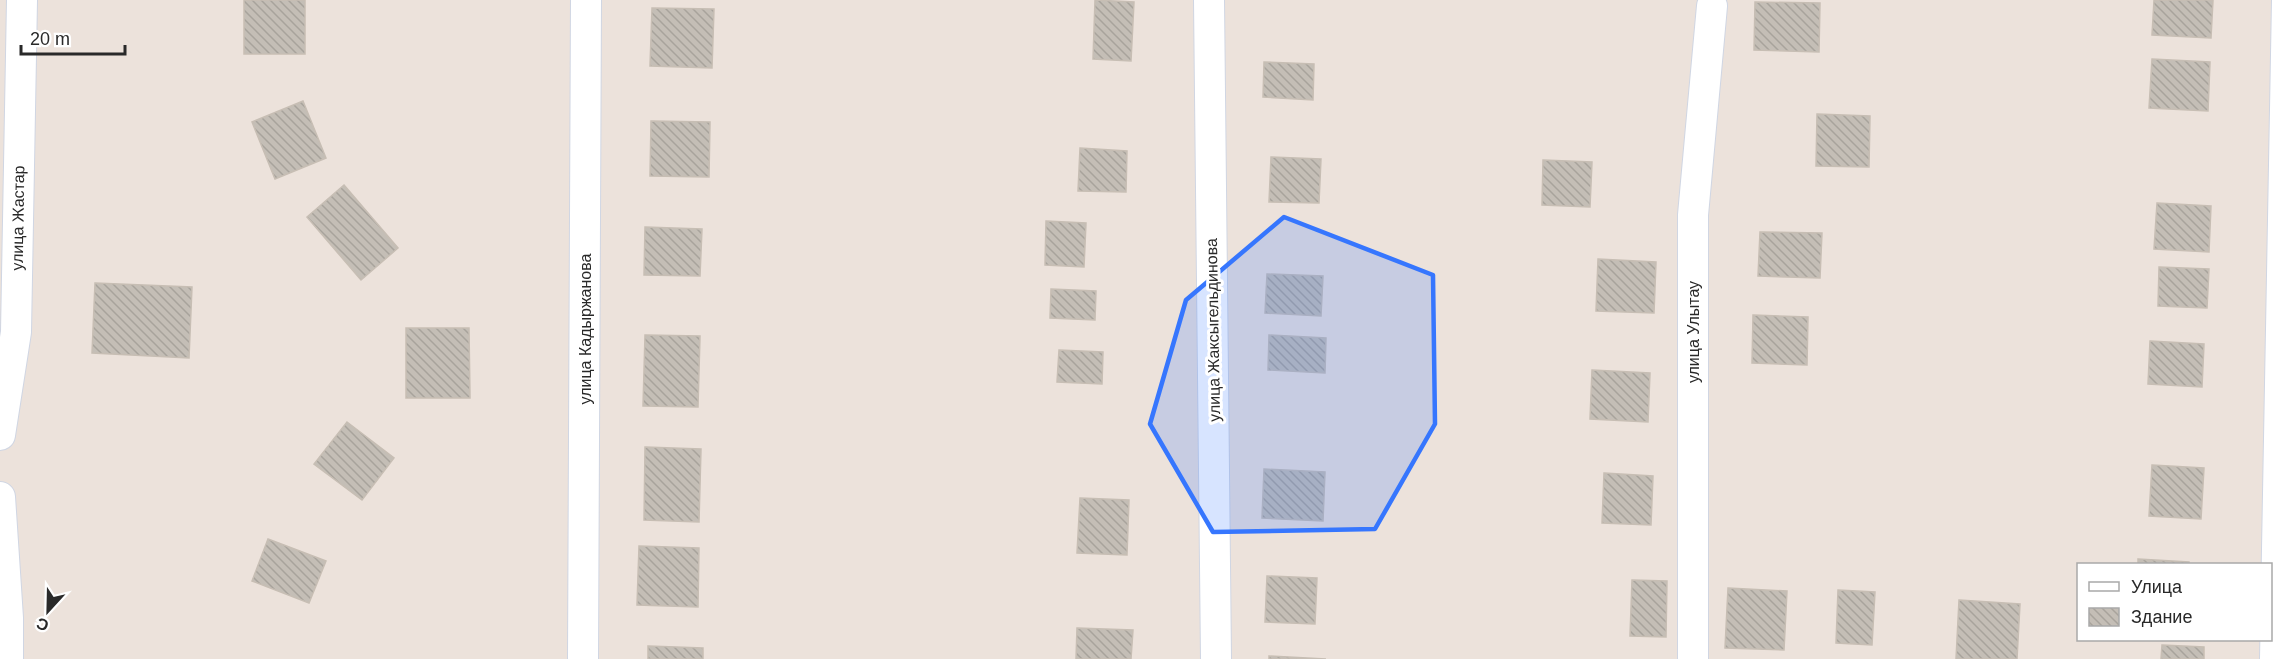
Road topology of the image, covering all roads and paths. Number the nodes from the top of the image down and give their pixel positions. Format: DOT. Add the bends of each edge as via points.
graph roads {
  1 [pos="22,0"];
  2 [pos="586,0"];
  3 [pos="1209,0"];
  4 [pos="2287,0"];
  5 [pos="1712,6"];
  6 [pos="0,435"];
  7 [pos="0,497"];
  8 [pos="8,659"];
  9 [pos="583,659"];
  10 [pos="1216,659"];
  11 [pos="1693,659"];
  12 [pos="2275,659"];
  1 -- 6 [label="street, улица Жастар" via="16,332"];
  2 -- 9 [label="street, улица Кадыржанова"];
  3 -- 10 [label="street, улица Жаксыгельдинова"];
  4 -- 12 [label="street"];
  5 -- 11 [label="street, улица Улытау" via="1693,215"];
  7 -- 8 [label="street"];
}
